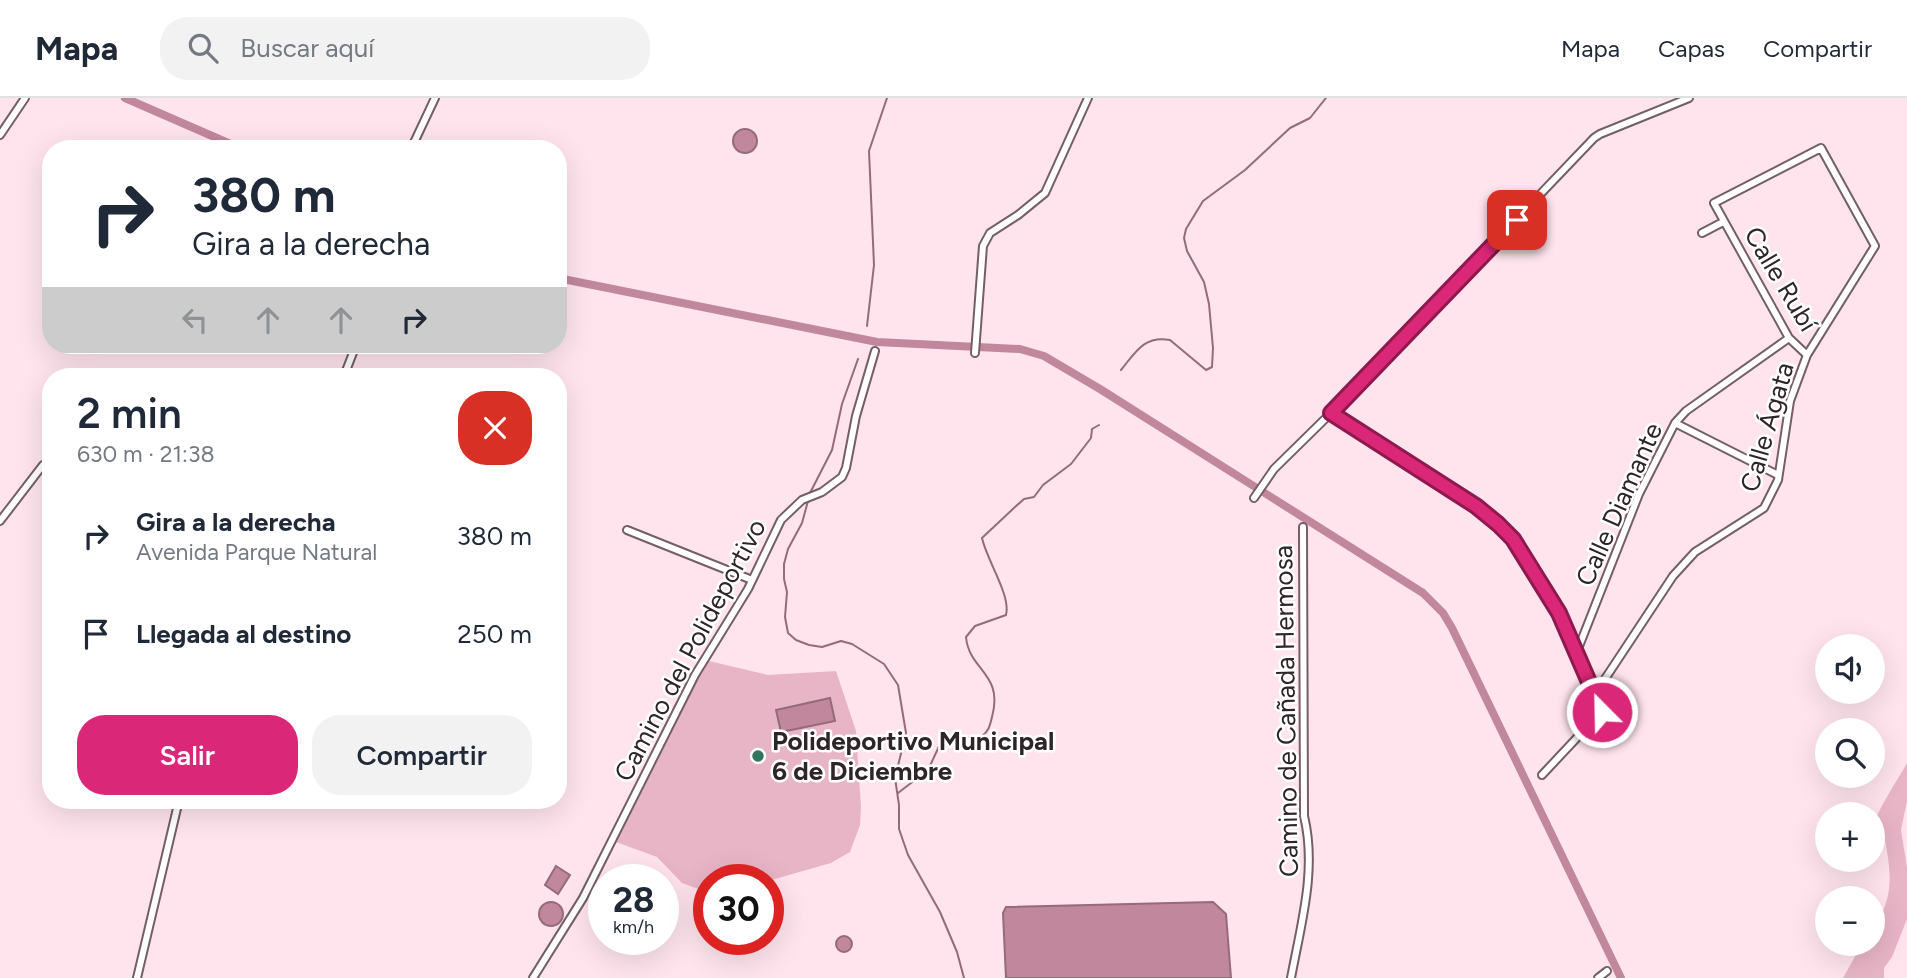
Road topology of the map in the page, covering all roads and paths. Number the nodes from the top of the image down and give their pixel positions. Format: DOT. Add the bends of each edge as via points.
graph roads {
  1 [pos="25,98"];
  2 [pos="435,98"];
  3 [pos="1088,98"];
  4 [pos="1689,98"];
  5 [pos="0,135"];
  6 [pos="415,140"];
  7 [pos="1723,222"];
  8 [pos="1702,233"];
  9 [pos="1875,246"];
  10 [pos="1789,338"];
  11 [pos="875,351"];
  12 [pos="975,353"];
  13 [pos="1807,355"];
  14 [pos="1331,413"];
  15 [pos="1675,422"];
  16 [pos="42,465"];
  17 [pos="1778,475"];
  18 [pos="1255,497"];
  19 [pos="0,521"];
  20 [pos="1303,527"];
  21 [pos="627,530"];
  22 [pos="752,580"];
  23 [pos="1576,654"];
  24 [pos="1595,694"];
  25 [pos="1542,775"];
  26 [pos="177,809"];
  27 [pos="1607,971"];
  28 [pos="137,978"];
  29 [pos="533,978"];
  30 [pos="1291,978"];
  31 [pos="1598,978"];
  1 -- 5 [label="street"];
  2 -- 6 [label="street"];
  3 -- 12 [label="street" via="1045,193 990,233 983,246"];
  4 -- 14 [label="street" via="1594,138"];
  7 -- 8 [label="street, Calle Rubí"];
  7 -- 9 [label="street, Calle Rubí" via="1714,203 1821,148"];
  7 -- 10 [label="street, Calle Rubí"];
  9 -- 13 [label="street, Calle Ágata"];
  10 -- 13 [label="street, Calle Rubí"];
  10 -- 15 [label="street, Calle Diamante"];
  11 -- 22 [label="street, Camino del Polideportivo" via="842,477 802,500 781,520"];
  13 -- 17 [label="street, Calle Ágata" via="1790,401"];
  14 -- 18 [label="street" via="1274,469"];
  14 -- 23 [label="street" via="1498,524 1530,564 1559,613"];
  15 -- 17 [label="street"];
  15 -- 23 [label="street, Calle Diamante" via="1639,494"];
  16 -- 19 [label="street"];
  17 -- 24 [label="street, Calle Ágata" via="1764,509 1695,552 1673,576"];
  20 -- 30 [label="street, Camino de Cañada Hermosa" via="1304,816 1311,858"];
  21 -- 22 [label="street"];
  22 -- 29 [label="street, Camino del Polideportivo" via="695,675 583,898"];
  23 -- 24 [label="street"];
  24 -- 25 [label="street" via="1602,712"];
  26 -- 28 [label="street"];
  27 -- 31 [label="street"];
}
